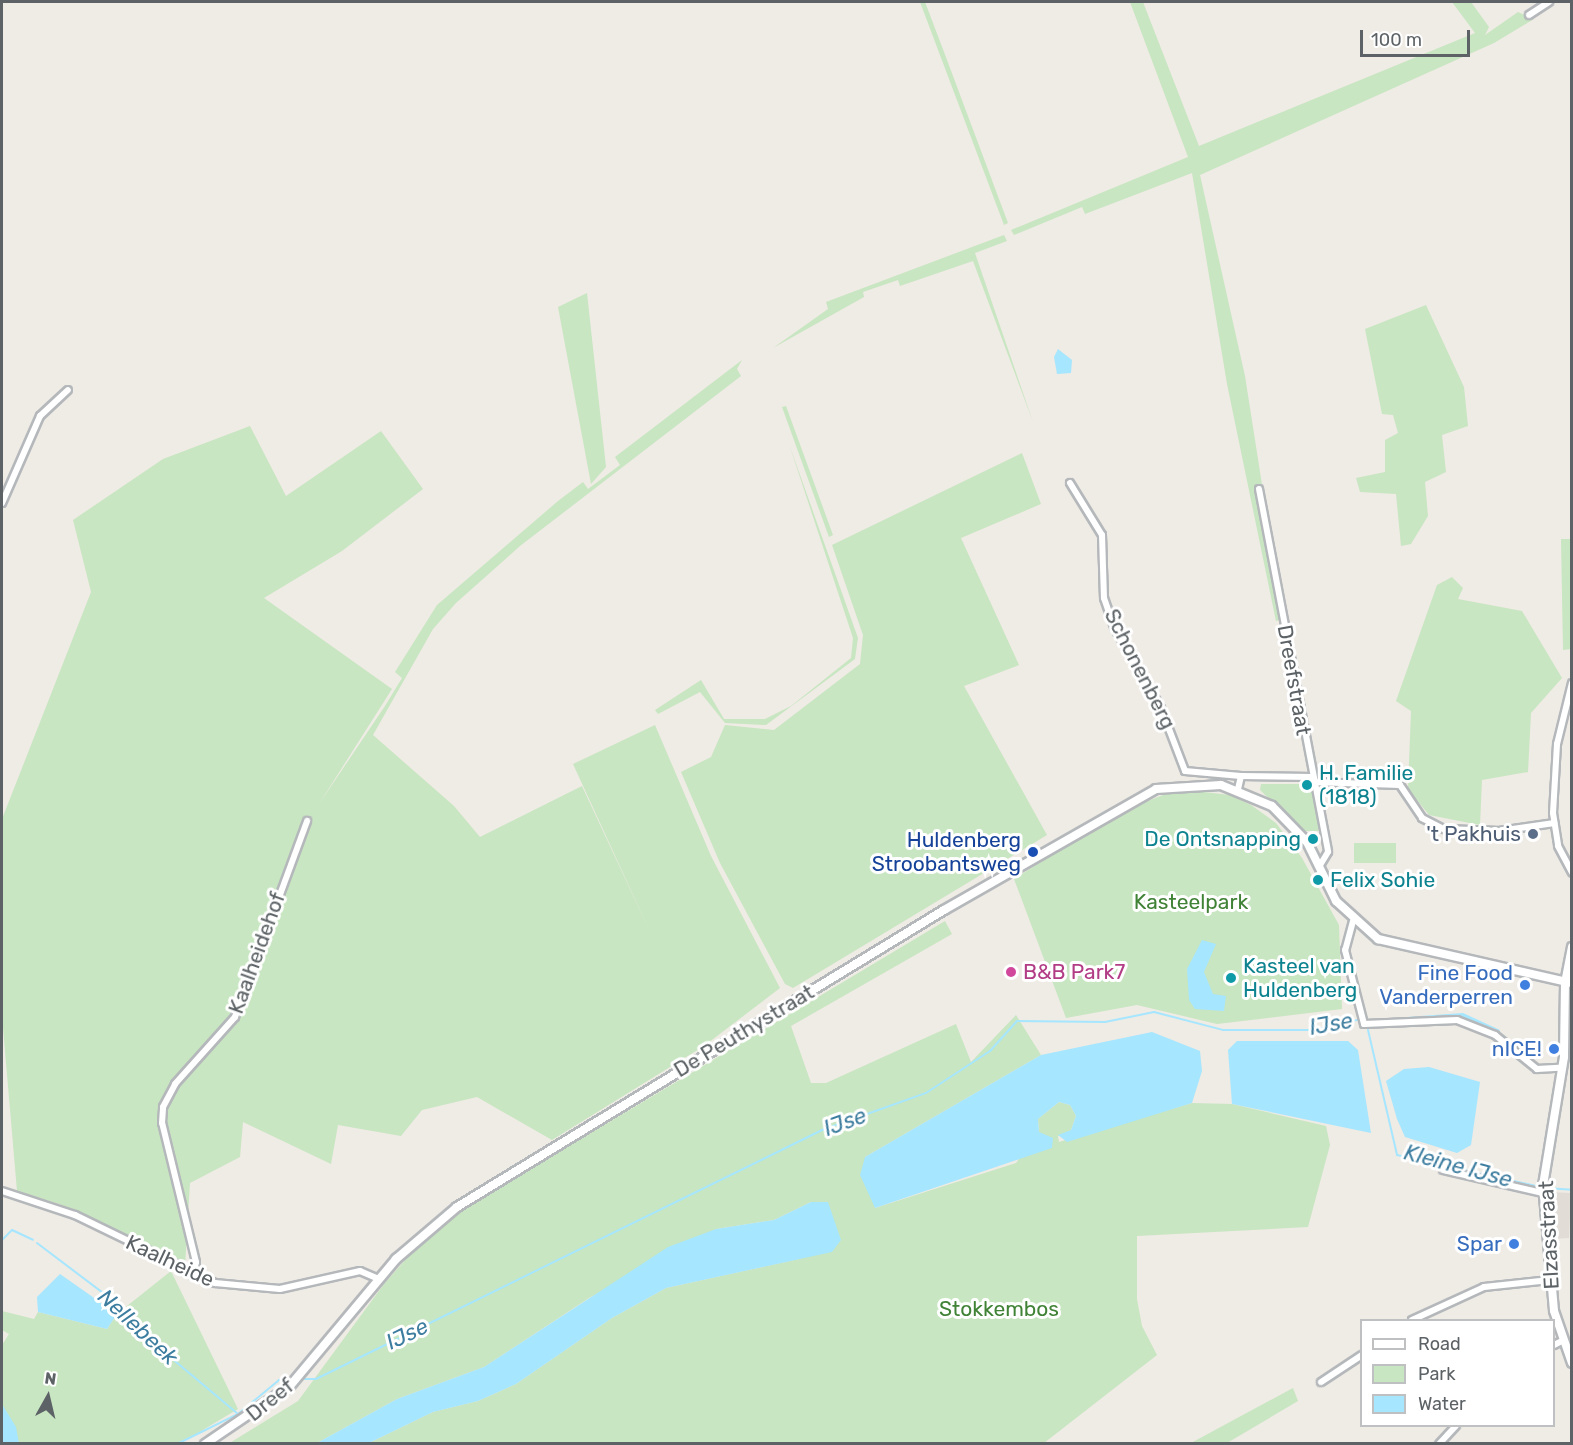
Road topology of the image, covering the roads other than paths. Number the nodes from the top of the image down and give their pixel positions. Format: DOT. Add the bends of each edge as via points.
graph roads {
  1 [pos="1549,2"];
  2 [pos="1529,15"];
  3 [pos="68,390"];
  4 [pos="1070,483"];
  5 [pos="1259,489"];
  6 [pos="2,503"];
  7 [pos="1572,683"];
  8 [pos="1241,776"];
  9 [pos="1313,780"];
  10 [pos="1238,789"];
  11 [pos="307,821"];
  12 [pos="1554,824"];
  13 [pos="1318,867"];
  14 [pos="1572,872"];
  15 [pos="1353,921"];
  16 [pos="1572,947"];
  17 [pos="1568,983"];
  18 [pos="1559,1068"];
  19 [pos="1443,1170"];
  20 [pos="1543,1190"];
  21 [pos="2,1191"];
  22 [pos="193,1276"];
  23 [pos="379,1279"];
  24 [pos="1550,1280"];
  25 [pos="1414,1319"];
  26 [pos="1555,1319"];
  27 [pos="1555,1319"];
  28 [pos="1558,1343"];
  29 [pos="1360,1356"];
  30 [pos="1572,1364"];
  31 [pos="304,1372"];
  32 [pos="1321,1382"];
  33 [pos="1454,1427"];
  34 [pos="205,1443"];
  35 [pos="1438,1443"];
  1 -- 2 [label="street"];
  3 -- 6 [label="street" via="39,416"];
  4 -- 8 [label="street, Schonenberg" via="1102,536 1104,598 1114,627 1161,708 1185,771"];
  5 -- 9 [label="street, Dreefstraat"];
  7 -- 12 [label="street" via="1557,744"];
  8 -- 9 [label="street"];
  8 -- 10 [label="street"];
  9 -- 12 [label="street" via="1400,785 1422,818 1444,829 1499,831"];
  9 -- 13 [label="street, Dreefstraat" via="1328,852"];
  10 -- 13 [label="main road, De Peuthystraat" via="1291,822"];
  10 -- 23 [label="main road, De Peuthystraat" via="1190,783 1126,802 485,1189 414,1240"];
  11 -- 22 [label="street, Kaalheidehof" via="234,1017 175,1084 163,1107 162,1123 196,1262"];
  12 -- 14 [label="street" via="1558,846"];
  13 -- 15 [label="main road, De Peuthystraat"];
  15 -- 17 [label="main road, De Peuthystraat" via="1401,948 1516,968"];
  15 -- 18 [label="street" via="1345,950 1362,1019 1377,1027 1470,1023 1503,1041 1537,1069"];
  16 -- 17 [label="main road, Elzasstraat"];
  17 -- 18 [label="main road, Elzasstraat"];
  18 -- 20 [label="main road, Elzasstraat"];
  19 -- 20 [label="street"];
  20 -- 24 [label="main road, Elzasstraat"];
  21 -- 22 [label="street, Kaalheide" via="75,1215"];
  22 -- 23 [label="street, Kaalheide" via="261,1290 360,1271"];
  23 -- 31 [label="main road, De Peuthystraat"];
  24 -- 25 [label="street" via="1484,1287"];
  24 -- 26 [label="main road, Elzasstraat"];
  27 -- 28 [label="main road, Elzasstraat"];
  28 -- 30 [label="main road, Elzasstraat"];
  29 -- 32 [label="street"];
  31 -- 34 [label="main road, Dreef" via="289,1387"];
  33 -- 35 [label="street"];
}
